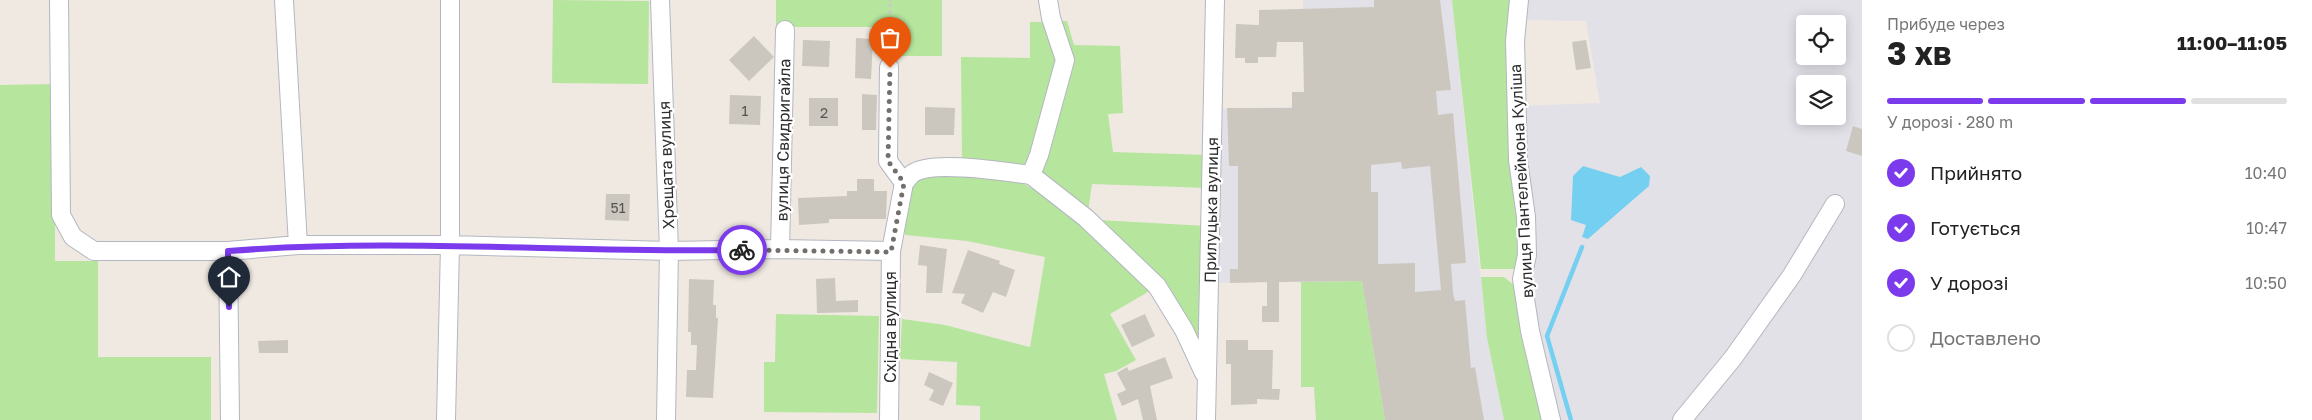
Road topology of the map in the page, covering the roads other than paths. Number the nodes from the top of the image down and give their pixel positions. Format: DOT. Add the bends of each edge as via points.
graph roads {
  1 [pos="60,0"];
  2 [pos="284,0"];
  3 [pos="450,0"];
  4 [pos="660,0"];
  5 [pos="1048,0"];
  6 [pos="1215,0"];
  7 [pos="1519,0"];
  8 [pos="786,30"];
  9 [pos="890,68"];
  10 [pos="1031,175"];
  11 [pos="904,183"];
  12 [pos="1835,204"];
  13 [pos="450,245"];
  14 [pos="298,246"];
  15 [pos="780,249"];
  16 [pos="228,251"];
  17 [pos="670,251"];
  18 [pos="891,252"];
  19 [pos="1206,378"];
  20 [pos="230,420"];
  21 [pos="446,420"];
  22 [pos="666,420"];
  23 [pos="890,420"];
  24 [pos="1206,420"];
  25 [pos="1551,420"];
  26 [pos="1682,420"];
  1 -- 16 [label="street" via="61,215 73,237 94,251"];
  2 -- 14 [label="street"];
  3 -- 13 [label="street"];
  4 -- 17 [label="street, Хрещата вулиця"];
  5 -- 10 [label="street" via="1064,60"];
  6 -- 19 [label="street, Прилуцька вулиця"];
  7 -- 25 [label="street, вулиця Пантелеймона Куліша" via="1515,41 1518,160 1526,217 1522,278 1530,331"];
  8 -- 15 [label="street, вулиця Свидригайла"];
  9 -- 11 [label="street" via="888,161"];
  10 -- 11 [label="street" via="936,167 913,173"];
  10 -- 19 [label="street" via="1086,218 1157,286 1184,330"];
  11 -- 18 [label="street, Східна вулиця"];
  12 -- 26 [label="street" via="1792,275 1733,358"];
  13 -- 14 [label="street"];
  13 -- 17 [label="street"];
  13 -- 21 [label="street"];
  14 -- 16 [label="street"];
  15 -- 17 [label="street"];
  15 -- 18 [label="street"];
  16 -- 20 [label="street"];
  17 -- 22 [label="street, Хрещата вулиця"];
  18 -- 23 [label="street, Східна вулиця"];
  19 -- 24 [label="street, Прилуцька вулиця"];
}
